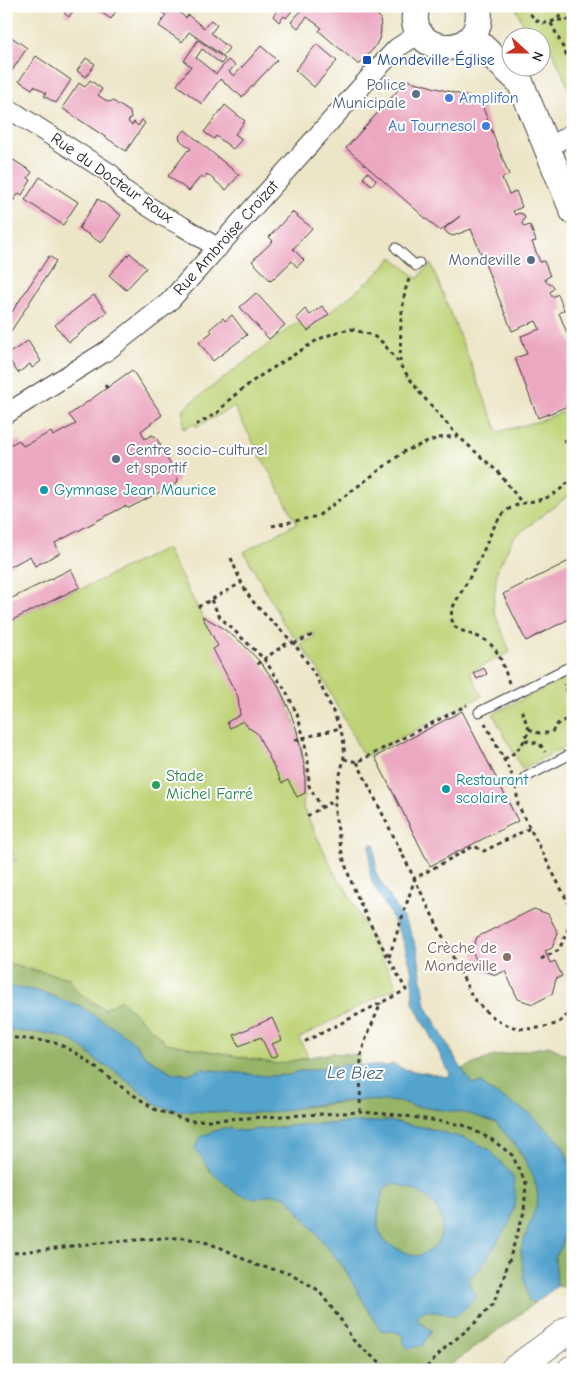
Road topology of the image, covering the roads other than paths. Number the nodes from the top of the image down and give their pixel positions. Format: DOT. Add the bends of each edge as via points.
graph roads {
  1 [pos="417,6"];
  2 [pos="478,6"];
  3 [pos="420,33"];
  4 [pos="472,37"];
  5 [pos="6,107"];
  6 [pos="573,133"];
  7 [pos="547,148"];
  8 [pos="573,212"];
  9 [pos="218,248"];
  10 [pos="396,248"];
  11 [pos="417,265"];
  12 [pos="6,414"];
  13 [pos="573,665"];
  14 [pos="479,712"];
  15 [pos="573,753"];
  16 [pos="526,777"];
  17 [pos="573,1327"];
  18 [pos="520,1365"];
  1 -- 3 [label="street" via="416,22"];
  2 -- 4 [label="street" via="477,27"];
  3 -- 4 [label="street" via="426,41 445,48 455,47"];
  3 -- 9 [label="street, Rue Ambroise Croizat" via="397,48 377,69"];
  4 -- 7 [label="street" via="520,82"];
  5 -- 9 [label="street, Rue du Docteur Roux" via="111,174 122,189 146,205"];
  6 -- 7 [label="street"];
  7 -- 8 [label="street"];
  9 -- 12 [label="street, Rue Ambroise Croizat" via="169,302 122,339"];
  10 -- 11 [label="lane"];
  13 -- 14 [label="lane"];
  15 -- 16 [label="lane"];
  17 -- 18 [label="highway"];
}
